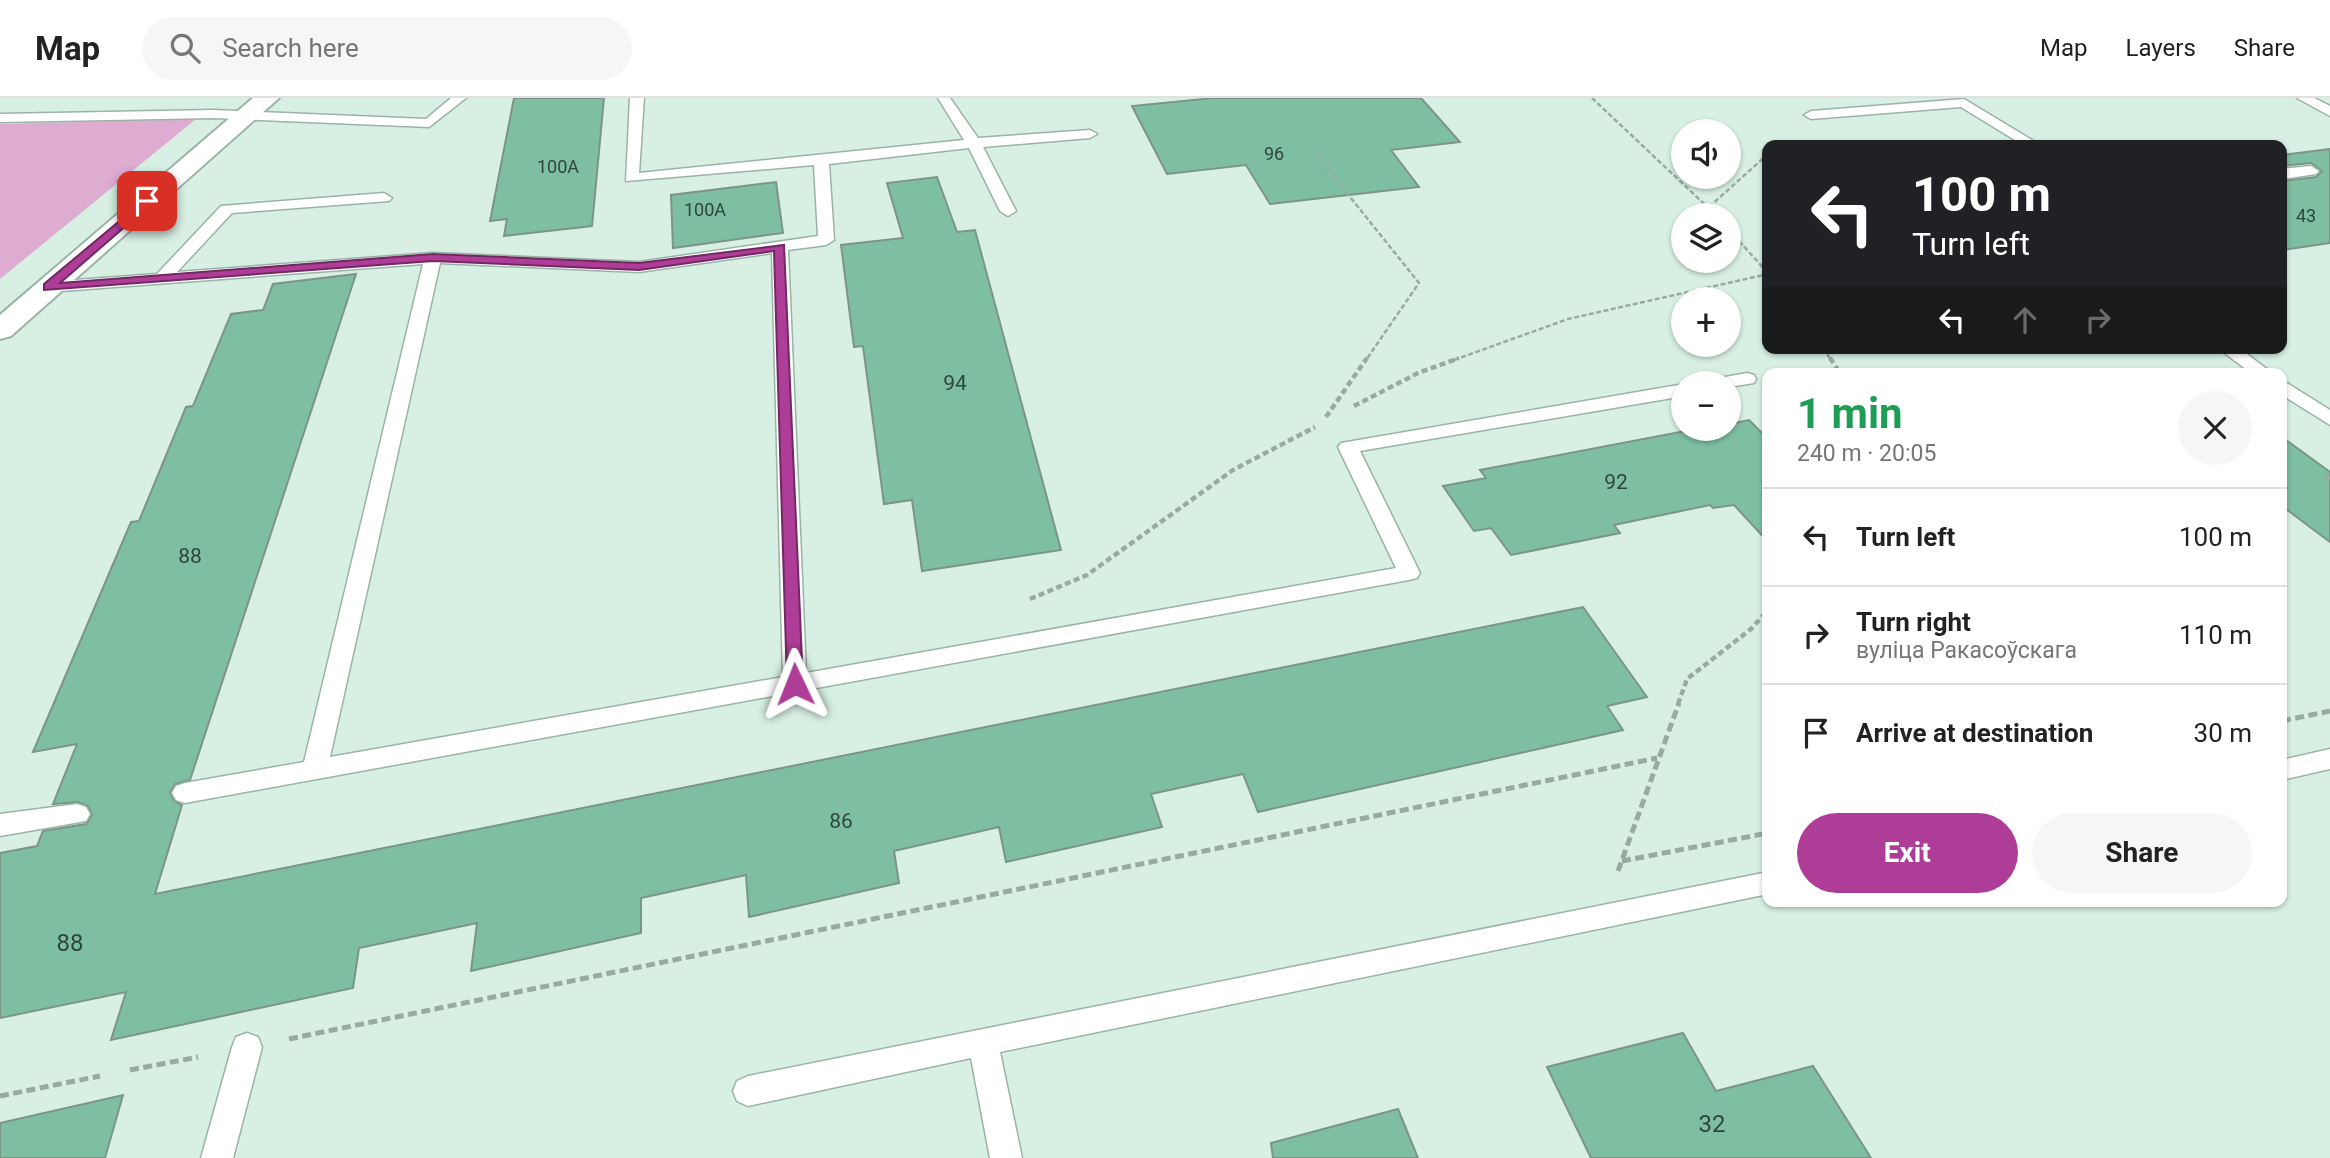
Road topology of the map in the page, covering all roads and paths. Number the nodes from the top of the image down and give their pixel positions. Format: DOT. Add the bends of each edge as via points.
graph roads {
  1 [pos="267,98"];
  2 [pos="459,98"];
  3 [pos="637,98"];
  4 [pos="1592,98"];
  5 [pos="2304,98"];
  6 [pos="944,100"];
  7 [pos="2330,112"];
  8 [pos="1811,115"];
  9 [pos="247,116"];
  10 [pos="0,118"];
  11 [pos="1090,134"];
  12 [pos="2025,140"];
  13 [pos="974,143"];
  14 [pos="1318,157"];
  15 [pos="1762,159"];
  16 [pos="821,160"];
  17 [pos="2311,171"];
  18 [pos="2287,173"];
  19 [pos="384,198"];
  20 [pos="1705,203"];
  21 [pos="1713,203"];
  22 [pos="1007,211"];
  23 [pos="1741,244"];
  24 [pos="780,247"];
  25 [pos="433,258"];
  26 [pos="1762,267"];
  27 [pos="1762,275"];
  28 [pos="160,280"];
  29 [pos="48,287"];
  30 [pos="0,330"];
  31 [pos="2236,354"];
  32 [pos="2256,368"];
  33 [pos="1747,379"];
  34 [pos="1741,380"];
  35 [pos="2287,389"];
  36 [pos="1671,392"];
  37 [pos="1345,411"];
  38 [pos="1333,417"];
  39 [pos="2330,419"];
  40 [pos="1321,424"];
  41 [pos="2330,477"];
  42 [pos="2324,479"];
  43 [pos="1024,601"];
  44 [pos="1762,617"];
  45 [pos="795,684"];
  46 [pos="2330,710"];
  47 [pos="2287,720"];
  48 [pos="1657,758"];
  49 [pos="2330,759"];
  50 [pos="315,769"];
  51 [pos="2287,769"];
  52 [pos="185,793"];
  53 [pos="77,814"];
  54 [pos="0,825"];
  55 [pos="1762,834"];
  56 [pos="1622,861"];
  57 [pos="1762,884"];
  58 [pos="1603,917"];
  59 [pos="984,1042"];
  60 [pos="247,1047"];
  61 [pos="130,1070"];
  62 [pos="100,1076"];
  63 [pos="748,1091"];
  64 [pos="0,1096"];
  65 [pos="217,1158"];
  66 [pos="1006,1158"];
  1 -- 9 [label="main road"];
  2 -- 9 [label="lane" via="429,123"];
  3 -- 16 [label="lane" via="631,178"];
  4 -- 20 [label="path"];
  5 -- 7 [label="lane"];
  6 -- 13 [label="lane"];
  8 -- 12 [label="lane" via="1964,103"];
  9 -- 10 [label="lane"];
  9 -- 29 [label="main road"];
  11 -- 13 [label="lane"];
  13 -- 16 [label="lane"];
  13 -- 22 [label="lane"];
  14 -- 40 [label="path" via="1419,283"];
  15 -- 21 [label="path"];
  16 -- 24 [label="lane" via="826,240"];
  17 -- 18 [label="lane"];
  19 -- 28 [label="lane" via="227,209"];
  23 -- 26 [label="path"];
  24 -- 25 [label="lane" via="639,267"];
  24 -- 45 [label="lane"];
  25 -- 28 [label="lane"];
  25 -- 50 [label="lane"];
  27 -- 37 [label="path" via="1568,319 1418,373"];
  28 -- 29 [label="lane"];
  29 -- 30 [label="main road"];
  31 -- 32 [label="lane"];
  33 -- 34 [label="lane"];
  35 -- 39 [label="lane"];
  36 -- 45 [label="lane" via="1348,447 1409,573"];
  38 -- 40 [label="path"];
  40 -- 43 [label="path" via="1233,470 1087,575"];
  41 -- 42 [label="path"];
  44 -- 48 [label="path" via="1687,679"];
  45 -- 50 [label="lane"];
  46 -- 47 [label="path"];
  48 -- 56 [label="path"];
  48 -- 60 [label="path"];
  49 -- 51 [label="lane"];
  50 -- 52 [label="lane"];
  53 -- 54 [label="lane"];
  55 -- 56 [label="path"];
  56 -- 58 [label="path"];
  57 -- 58 [label="lane"];
  58 -- 59 [label="lane"];
  59 -- 63 [label="lane"];
  59 -- 66 [label="lane"];
  60 -- 61 [label="path"];
  60 -- 65 [label="lane"];
  62 -- 64 [label="path"];
}
